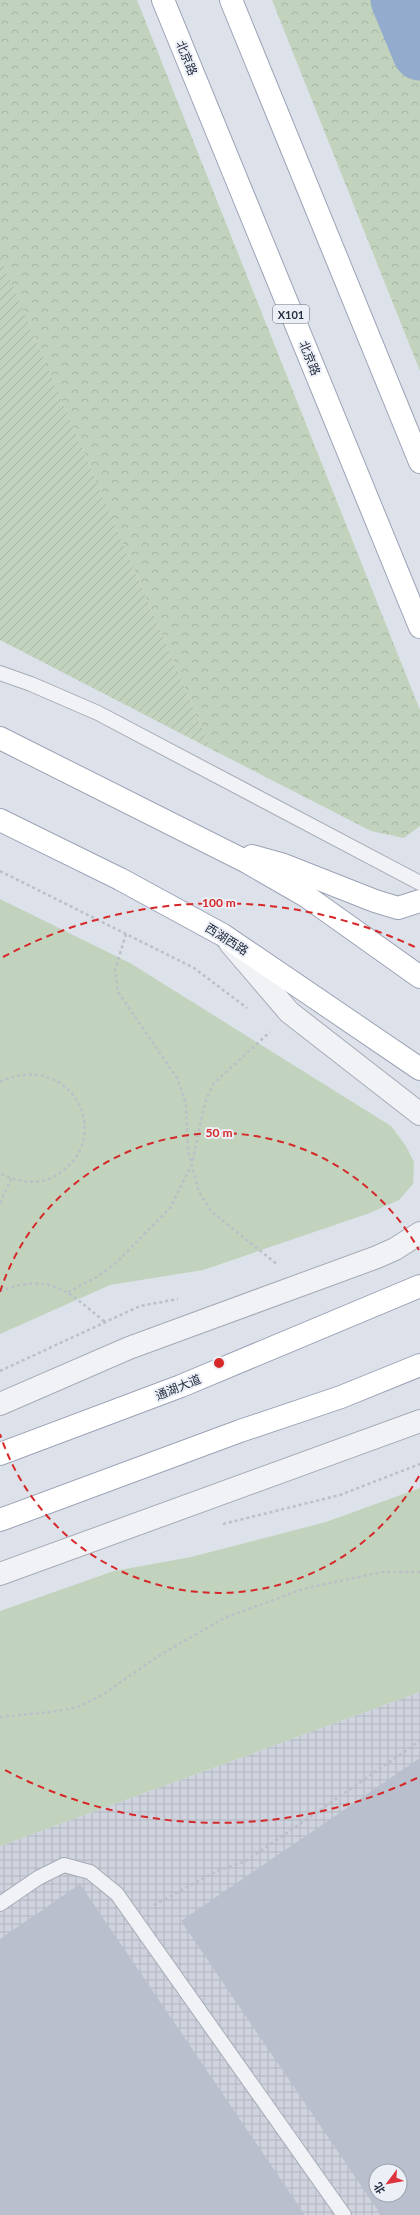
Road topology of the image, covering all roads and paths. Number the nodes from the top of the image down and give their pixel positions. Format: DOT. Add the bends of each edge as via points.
graph roads {
  1 [pos="163,0"];
  2 [pos="231,0"];
  3 [pos="420,462"];
  4 [pos="420,627"];
  5 [pos="0,673"];
  6 [pos="0,738"];
  7 [pos="0,820"];
  8 [pos="216,847"];
  9 [pos="0,871"];
  10 [pos="420,883"];
  11 [pos="420,901"];
  12 [pos="126,934"];
  13 [pos="223,935"];
  14 [pos="420,977"];
  15 [pos="252,1011"];
  16 [pos="274,1027"];
  17 [pos="420,1069"];
  18 [pos="0,1082"];
  19 [pos="420,1114"];
  20 [pos="192,1164"];
  21 [pos="0,1173"];
  22 [pos="11,1179"];
  23 [pos="0,1203"];
  24 [pos="420,1233"];
  25 [pos="420,1240"];
  26 [pos="395,1249"];
  27 [pos="280,1267"];
  28 [pos="420,1286"];
  29 [pos="0,1291"];
  30 [pos="68,1292"];
  31 [pos="105,1322"];
  32 [pos="420,1365"];
  33 [pos="0,1404"];
  34 [pos="420,1421"];
  35 [pos="0,1454"];
  36 [pos="0,1520"];
  37 [pos="420,1572"];
  38 [pos="0,1574"];
  39 [pos="0,1717"];
  40 [pos="420,1741"];
  41 [pos="0,1904"];
  42 [pos="133,1916"];
  43 [pos="344,2215"];
  1 -- 4 [label="main road, 北京路 / X101"];
  2 -- 3 [label="main road"];
  5 -- 10 [label="lane" via="98,713"];
  6 -- 8 [label="main road"];
  7 -- 13 [label="main road, 西湖西路" via="120,879"];
  8 -- 11 [label="main road" via="280,864 398,908"];
  8 -- 14 [label="main road" via="306,896"];
  9 -- 12 [label="path"];
  12 -- 15 [label="path" via="194,968"];
  12 -- 20 [label="path" via="115,970 118,992 176,1078 186,1104 188,1151"];
  13 -- 17 [label="main road, 西湖西路"];
  13 -- 19 [label="street" via="289,1012"];
  16 -- 20 [label="path" via="214,1083 205,1102"];
  18 -- 22 [label="path" via="16,1075 33,1073 50,1076 66,1087 78,1101 84,1120 82,1144 77,1156 65,1170 48,1180 30,1183"];
  20 -- 27 [label="path" via="199,1192 212,1212"];
  20 -- 30 [label="path" via="170,1208 145,1235 116,1263 97,1277"];
  21 -- 22 [label="path"];
  22 -- 23 [label="path"];
  24 -- 26 [label="street"];
  25 -- 26 [label="street"];
  26 -- 33 [label="street" via="129,1348"];
  28 -- 35 [label="main road, 通湖大道" via="181,1386"];
  29 -- 30 [label="path" via="28,1284 46,1284"];
  30 -- 31 [label="path"];
  32 -- 36 [label="main road" via="341,1397 232,1434"];
  34 -- 38 [label="street"];
  37 -- 39 [label="path" via="382,1572 303,1589 224,1618 157,1657 102,1695 78,1707"];
  40 -- 42 [label="path" via="246,1861 217,1871"];
  41 -- 42 [label="lane" via="38,1878 64,1865 90,1872 117,1894"];
  42 -- 43 [label="lane"];
}
